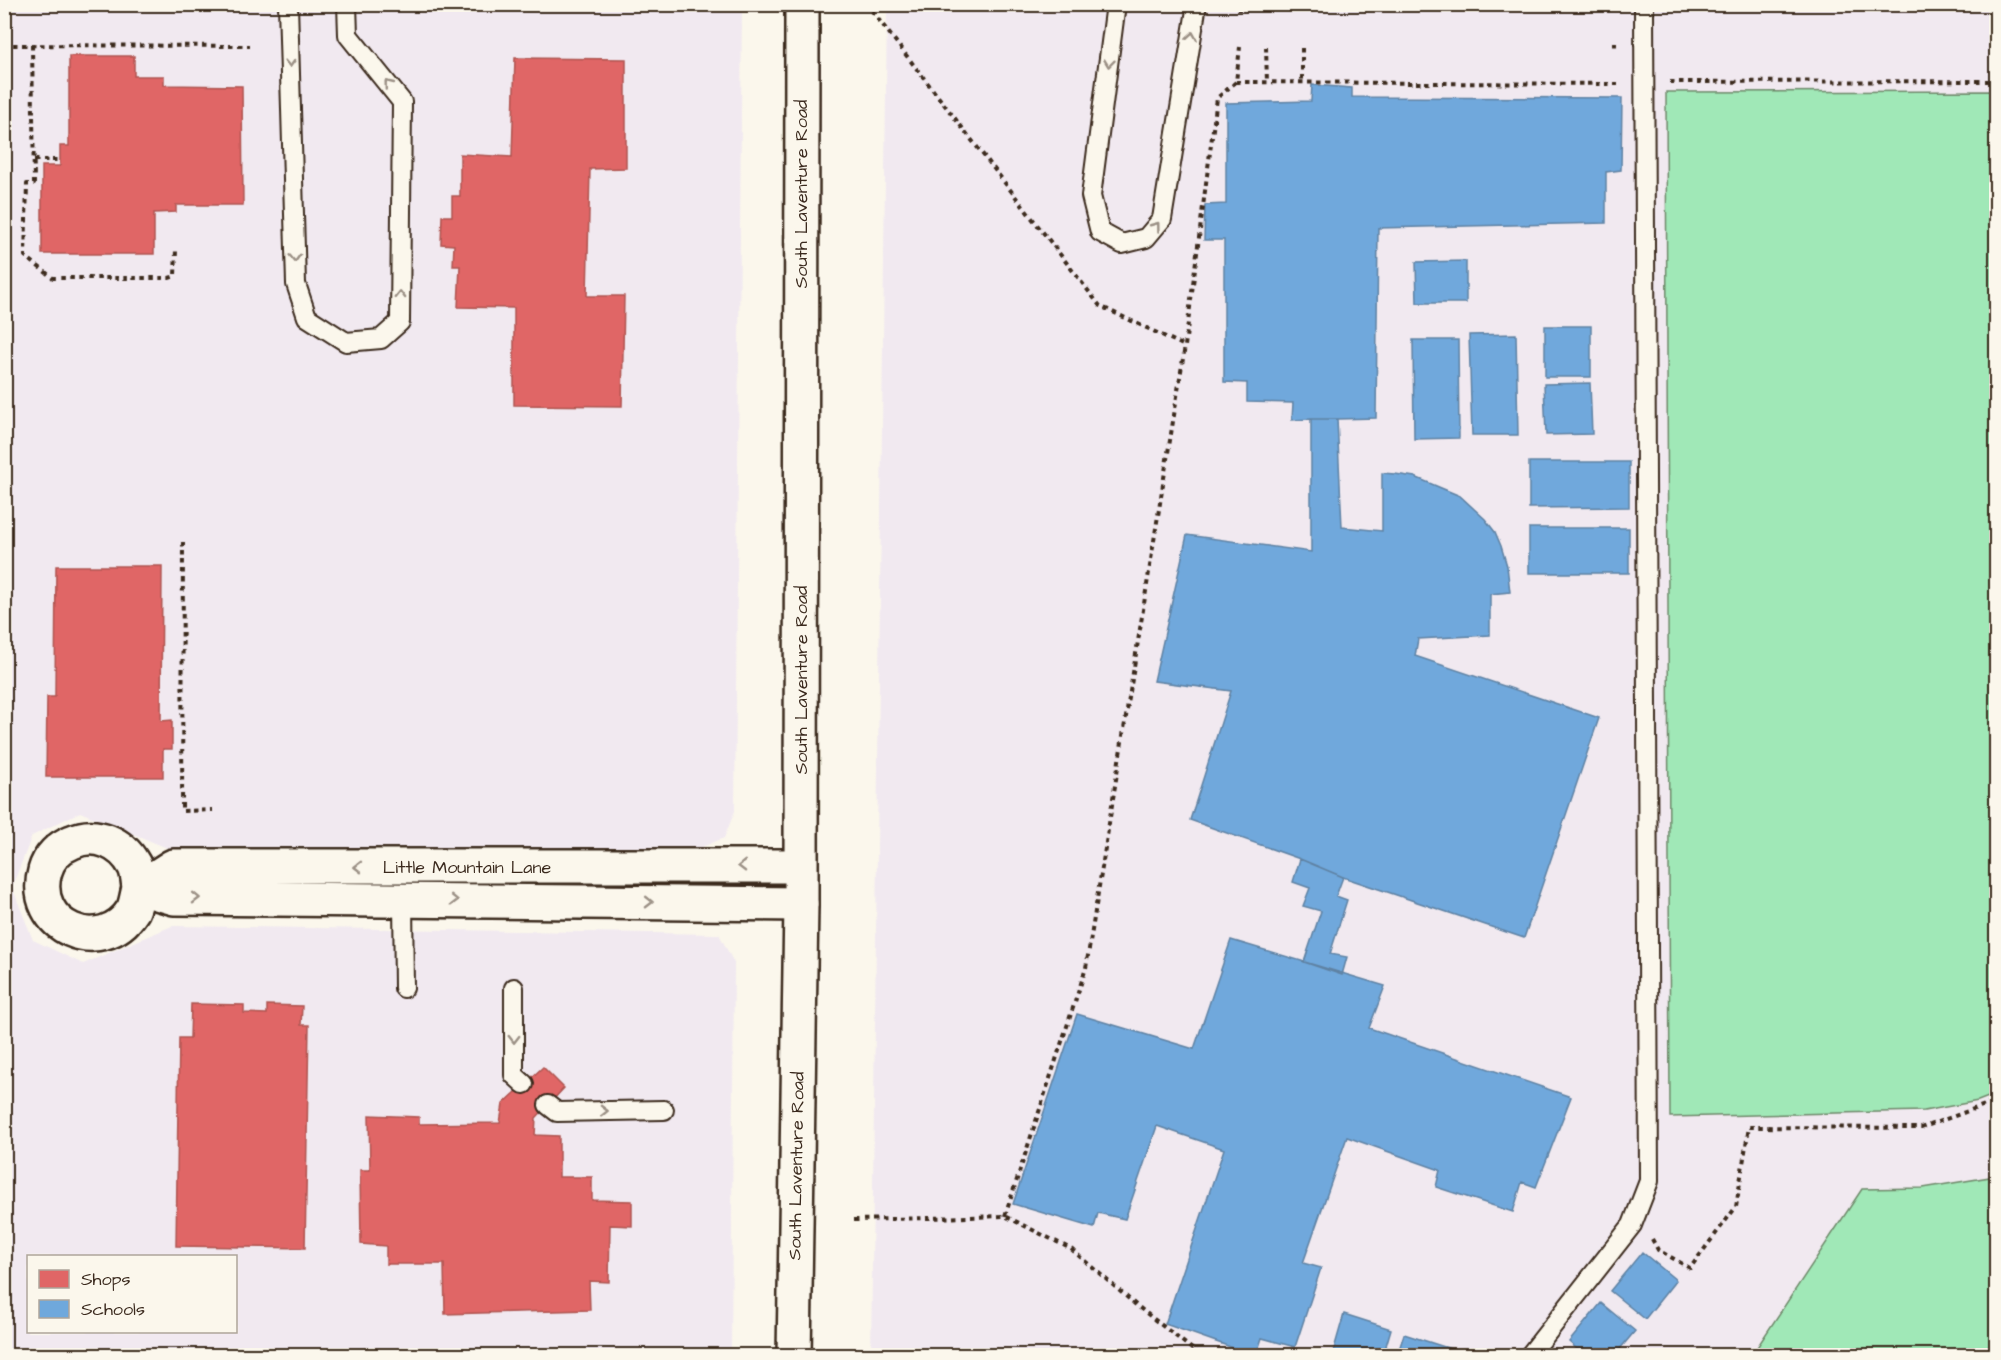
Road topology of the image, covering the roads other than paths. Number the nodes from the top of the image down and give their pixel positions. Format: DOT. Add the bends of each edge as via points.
graph roads {
  1 [pos="288,4"];
  2 [pos="347,4"];
  3 [pos="802,4"];
  4 [pos="1116,4"];
  5 [pos="1197,4"];
  6 [pos="1644,14"];
  7 [pos="800,866"];
  8 [pos="404,867"];
  9 [pos="403,900"];
  10 [pos="801,904"];
  11 [pos="404,988"];
  12 [pos="514,988"];
  13 [pos="524,1084"];
  14 [pos="549,1105"];
  15 [pos="664,1110"];
  16 [pos="794,1356"];
  17 [pos="1529,1356"];
  1 -- 2 [label="lane, one-way" via="296,284 307,317 346,342 381,339 400,322 402,102 348,35"];
  3 -- 7 [label="street, South Laventure Road"];
  4 -- 5 [label="lane, one-way" via="1091,196 1100,232 1122,244 1146,238 1162,219"];
  6 -- 17 [label="lane" via="1649,1181 1632,1225"];
  7 -- 8 [label="street, Little Mountain Lane, one-way"];
  7 -- 10 [label="street, South Laventure Road"];
  8 -- 9 [label="street"];
  8 -- 9 [label="street, Little Mountain Lane, one-way" via="173,866 139,888 174,898"];
  9 -- 10 [label="street, Little Mountain Lane, one-way"];
  9 -- 11 [label="lane"];
  10 -- 16 [label="street, South Laventure Road"];
  12 -- 13 [label="lane, one-way" via="514,1075"];
  14 -- 15 [label="lane, one-way" via="557,1112"];
}
